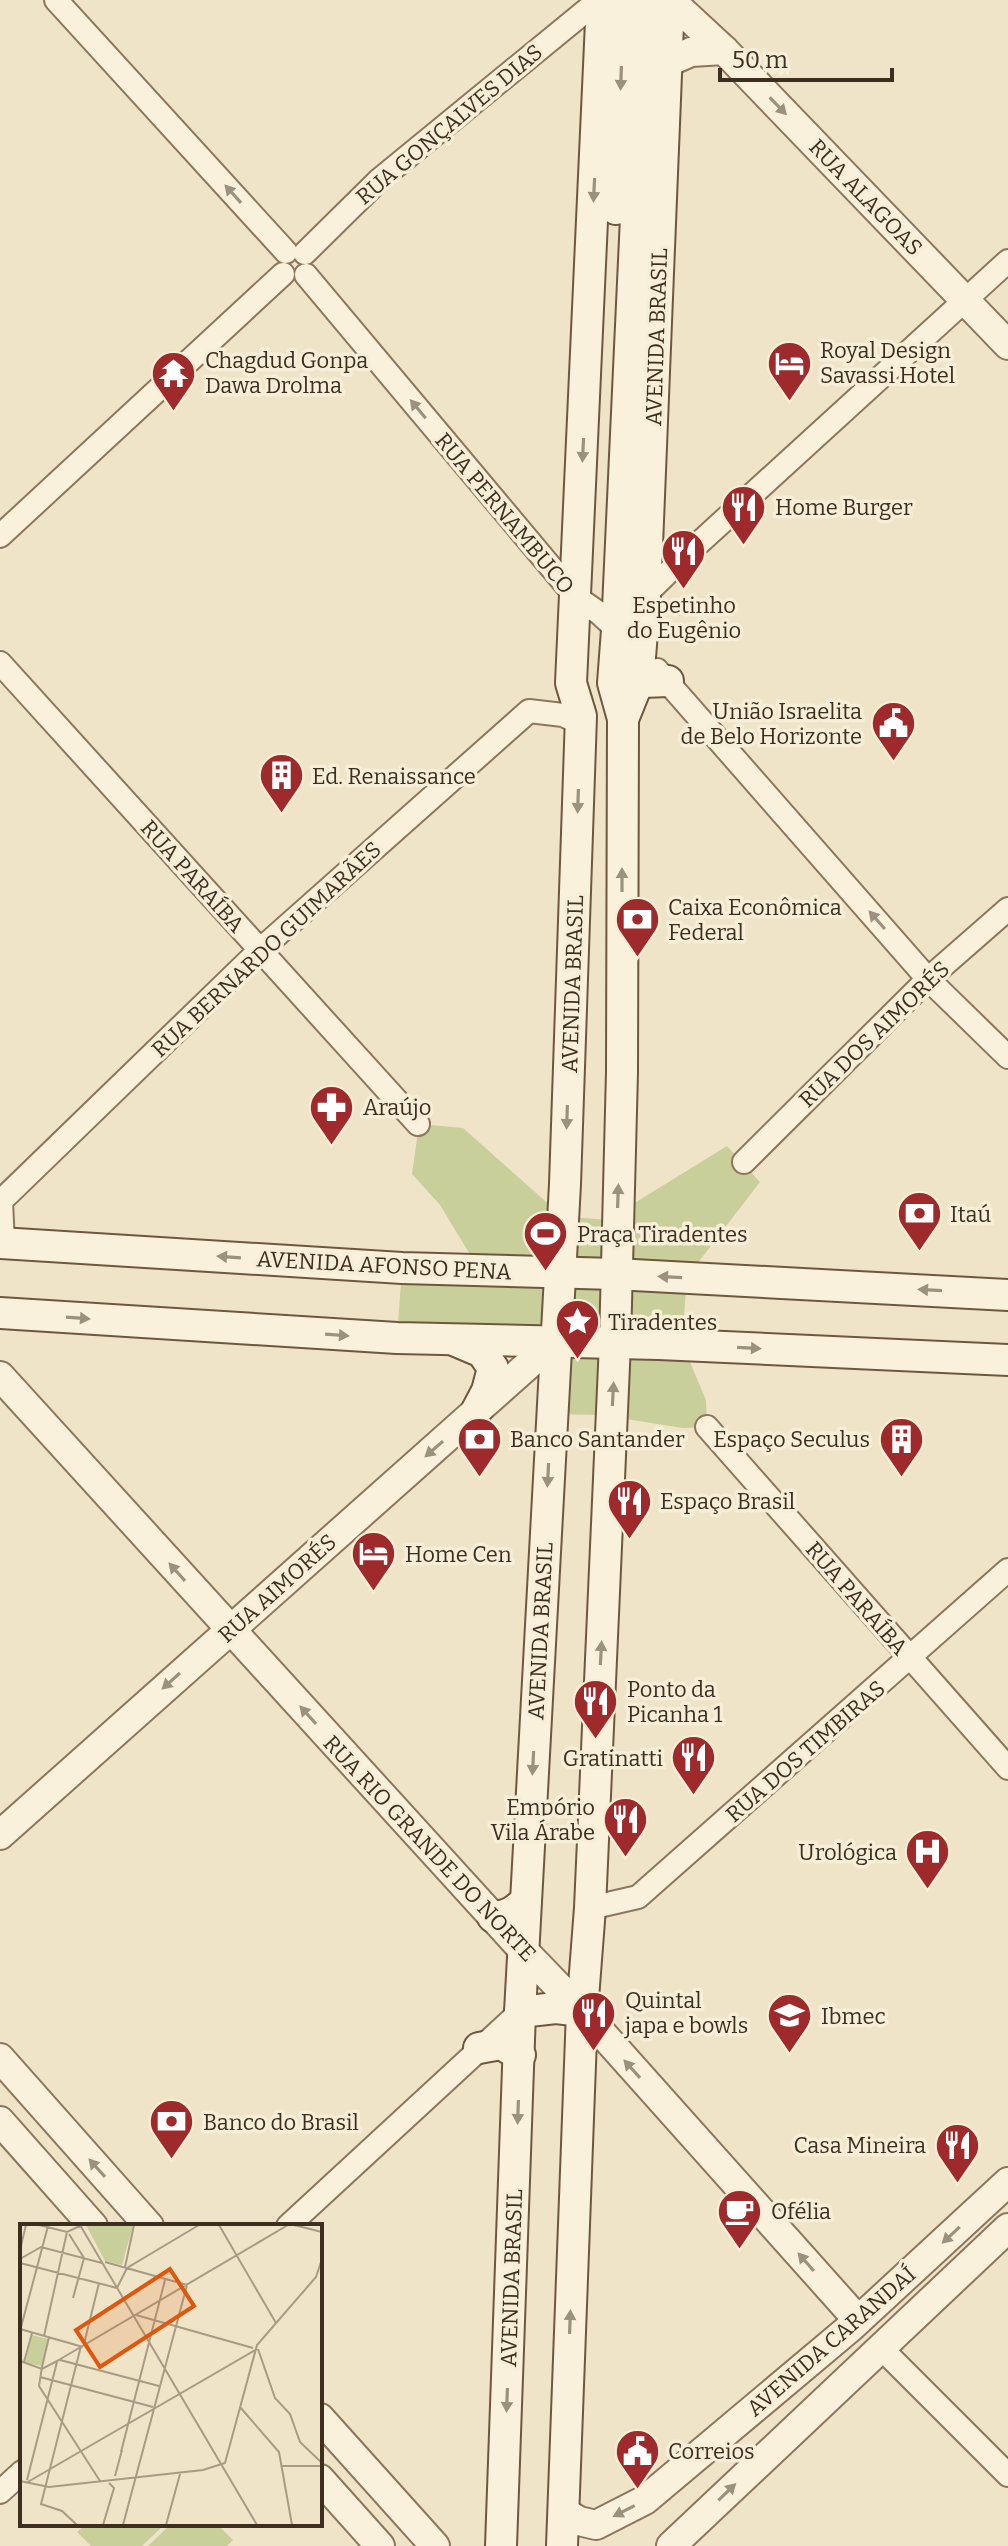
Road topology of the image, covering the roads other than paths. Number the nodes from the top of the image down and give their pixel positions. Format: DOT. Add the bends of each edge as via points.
graph roads {
  1 [pos="56,0"];
  2 [pos="601,0"];
  3 [pos="625,0"];
  4 [pos="646,0"];
  5 [pos="670,0"];
  6 [pos="724,50"];
  7 [pos="668,62"];
  8 [pos="299,260"];
  9 [pos="1008,261"];
  10 [pos="966,301"];
  11 [pos="1008,345"];
  12 [pos="0,536"];
  13 [pos="647,538"];
  14 [pos="687,554"];
  15 [pos="645,595"];
  16 [pos="597,613"];
  17 [pos="640,652"];
  18 [pos="0,663"];
  19 [pos="628,682"];
  20 [pos="580,720"];
  21 [pos="1008,909"];
  22 [pos="260,950"];
  23 [pos="928,979"];
  24 [pos="1008,1057"];
  25 [pos="418,1124"];
  26 [pos="744,1162"];
  27 [pos="1,1201"];
  28 [pos="2,1243"];
  29 [pos="559,1274"];
  30 [pos="615,1274"];
  31 [pos="1008,1295"];
  32 [pos="0,1313"];
  33 [pos="455,1341"];
  34 [pos="555,1341"];
  35 [pos="615,1343"];
  36 [pos="1008,1360"];
  37 [pos="0,1376"];
  38 [pos="477,1410"];
  39 [pos="707,1427"];
  40 [pos="1008,1570"];
  41 [pos="230,1629"];
  42 [pos="910,1659"];
  43 [pos="1008,1768"];
  44 [pos="0,1835"];
  45 [pos="526,1900"];
  46 [pos="590,1908"];
  47 [pos="493,1917"];
  48 [pos="523,1950"];
  49 [pos="582,2011"];
  50 [pos="520,2012"];
  51 [pos="479,2048"];
  52 [pos="520,2055"];
  53 [pos="0,2058"];
  54 [pos="0,2121"];
  55 [pos="1008,2182"];
  56 [pos="91,2224"];
  57 [pos="147,2224"];
  58 [pos="290,2224"];
  59 [pos="1008,2228"];
  60 [pos="858,2320"];
  61 [pos="880,2347"];
  62 [pos="854,2372"];
  63 [pos="322,2420"];
  64 [pos="20,2474"];
  65 [pos="1008,2475"];
  66 [pos="322,2481"];
  67 [pos="0,2492"];
  68 [pos="564,2512"];
  69 [pos="380,2546"];
  70 [pos="435,2546"];
  71 [pos="501,2546"];
  72 [pos="562,2546"];
  73 [pos="671,2546"];
  8 -- 1 [label="street, RUA PERNAMBUCO, one-way"];
  2 -- 8 [label="street, RUA GONÇALVES DIAS" via="379,180"];
  2 -- 16 [label="main road, AVENIDA BRASIL, one-way"];
  3 -- 16 [label="main road, AVENIDA BRASIL, one-way"];
  4 -- 16 [label="main road, AVENIDA BRASIL"];
  5 -- 6 [label="street, RUA ALAGOAS"];
  5 -- 7 [label="main road, AVENIDA BRASIL"];
  6 -- 7 [label="street" via="691,52"];
  6 -- 10 [label="street, RUA ALAGOAS, one-way"];
  7 -- 13 [label="main road, AVENIDA BRASIL"];
  8 -- 12 [label="street" via="280,260 283,274"];
  16 -- 8 [label="street, RUA PERNAMBUCO, one-way"];
  9 -- 10 [label="street"];
  10 -- 11 [label="street, RUA ALAGOAS"];
  10 -- 14 [label="street"];
  13 -- 14 [label="street"];
  13 -- 15 [label="main road, AVENIDA BRASIL"];
  14 -- 15 [label="street"];
  15 -- 17 [label="main road, AVENIDA BRASIL"];
  16 -- 17 [label="street, RUA PERNAMBUCO"];
  16 -- 19 [label="main road, AVENIDA BRASIL"];
  16 -- 20 [label="main road, AVENIDA BRASIL" via="571,683"];
  17 -- 19 [label="main road, AVENIDA BRASIL"];
  18 -- 22 [label="street, RUA PARAÍBA"];
  19 -- 20 [label="main road, AVENIDA BRASIL"];
  23 -- 19 [label="street, one-way"];
  30 -- 19 [label="main road, AVENIDA BRASIL, one-way" via="622,1072 623,719"];
  20 -- 22 [label="street, RUA BERNARDO GUIMARÃES" via="529,711"];
  20 -- 29 [label="main road, AVENIDA BRASIL, one-way"];
  21 -- 23 [label="street, RUA DOS AIMORÉS"];
  22 -- 25 [label="street, RUA PARAÍBA"];
  22 -- 27 [label="street, RUA BERNARDO GUIMARÃES"];
  23 -- 24 [label="street"];
  23 -- 26 [label="street, RUA DOS AIMORÉS"];
  27 -- 28 [label="street, RUA BERNARDO GUIMARÃES"];
  29 -- 28 [label="main road, AVENIDA AFONSO PENA, one-way"];
  29 -- 30 [label="main road, AVENIDA AFONSO PENA"];
  29 -- 34 [label="main road, AVENIDA BRASIL"];
  31 -- 30 [label="main road, AVENIDA AFONSO PENA, one-way"];
  30 -- 35 [label="main road, AVENIDA BRASIL"];
  32 -- 33 [label="main road, one-way"];
  33 -- 34 [label="main road"];
  33 -- 38 [label="main road" via="482,1352 493,1368"];
  34 -- 35 [label="main road"];
  34 -- 38 [label="street, RUA AIMORÉS"];
  34 -- 45 [label="main road, AVENIDA BRASIL, one-way"];
  35 -- 36 [label="main road, one-way"];
  46 -- 35 [label="main road, AVENIDA BRASIL, one-way"];
  41 -- 37 [label="street, RUA RIO GRANDE DO NORTE, one-way"];
  38 -- 41 [label="street, RUA AIMORÉS, one-way"];
  39 -- 42 [label="street, RUA PARAÍBA"];
  40 -- 42 [label="street, RUA DOS TIMBIRAS"];
  41 -- 44 [label="street, RUA AIMORÉS, one-way"];
  47 -- 41 [label="street, RUA RIO GRANDE DO NORTE, one-way"];
  42 -- 43 [label="street, RUA PARAÍBA"];
  42 -- 46 [label="street, RUA DOS TIMBIRAS" via="638,1897"];
  45 -- 47 [label="main road" via="506,1916"];
  45 -- 48 [label="main road, AVENIDA BRASIL"];
  46 -- 49 [label="main road, AVENIDA BRASIL"];
  47 -- 48 [label="street, RUA RIO GRANDE DO NORTE"];
  48 -- 49 [label="street, RUA RIO GRANDE DO NORTE"];
  48 -- 50 [label="main road, AVENIDA BRASIL"];
  49 -- 50 [label="main road"];
  60 -- 49 [label="street, RUA RIO GRANDE DO NORTE, one-way"];
  68 -- 49 [label="main road, AVENIDA BRASIL, one-way"];
  50 -- 51 [label="street"];
  50 -- 52 [label="main road, AVENIDA BRASIL"];
  51 -- 52 [label="main road" via="501,2044"];
  51 -- 58 [label="street"];
  52 -- 71 [label="main road, AVENIDA BRASIL, one-way"];
  57 -- 53 [label="street, one-way"];
  54 -- 56 [label="street"];
  55 -- 60 [label="street, AVENIDA CARANDAÍ, one-way"];
  59 -- 61 [label="street, AVENIDA CARANDAÍ"];
  60 -- 62 [label="street"];
  60 -- 68 [label="street, AVENIDA CARANDAÍ, one-way" via="645,2500 596,2525"];
  61 -- 62 [label="street, AVENIDA CARANDAÍ"];
  61 -- 65 [label="street"];
  73 -- 62 [label="street, AVENIDA CARANDAÍ, one-way"];
  63 -- 70 [label="street"];
  64 -- 67 [label="street"];
  66 -- 69 [label="street"];
  68 -- 72 [label="main road, AVENIDA BRASIL"];
}
